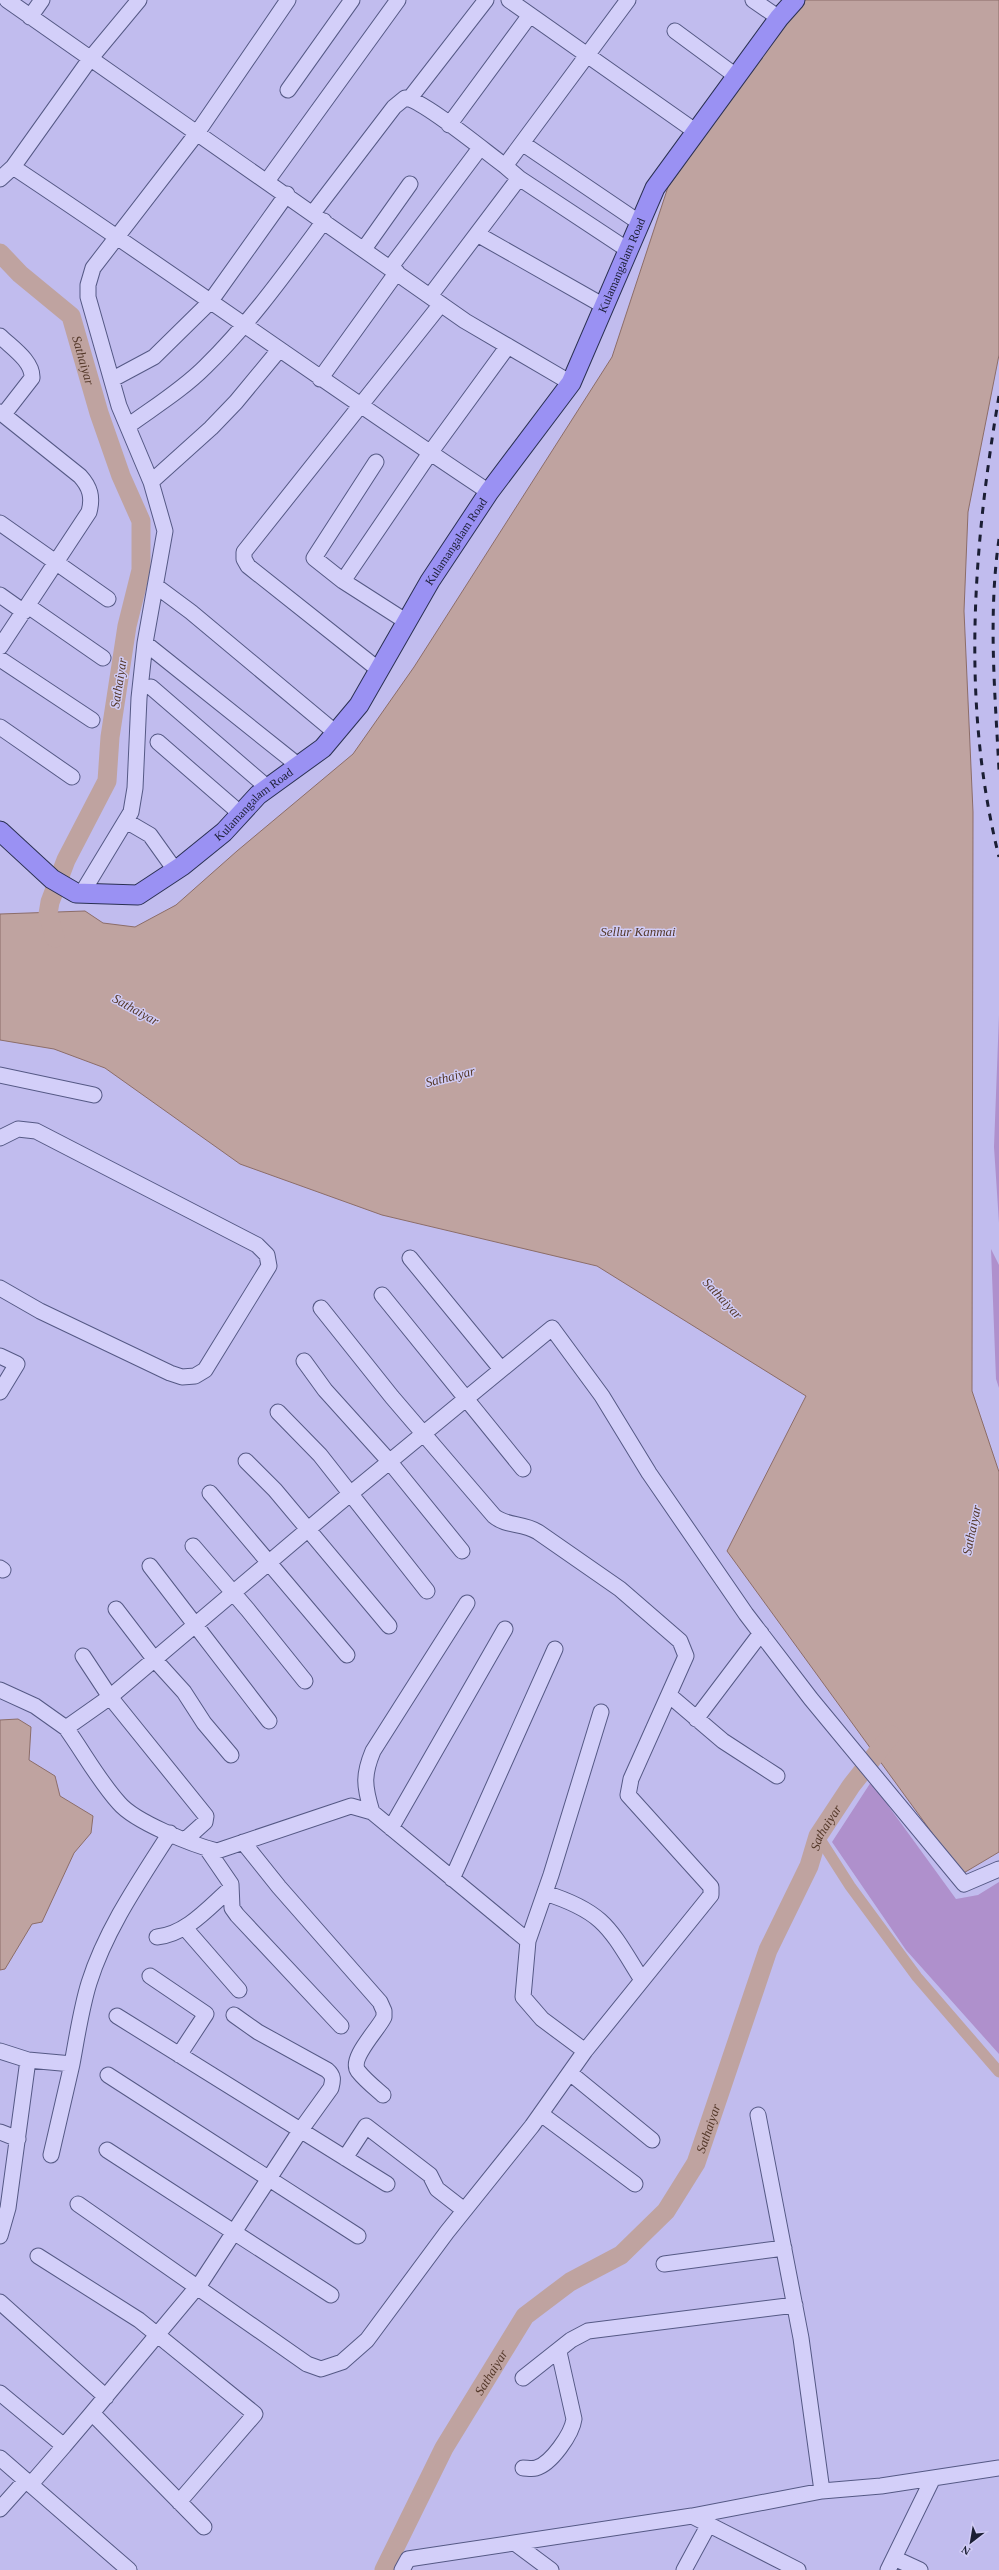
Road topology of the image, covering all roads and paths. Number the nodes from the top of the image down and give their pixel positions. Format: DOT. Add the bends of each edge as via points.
graph roads {
  1 [pos="7,0"];
  2 [pos="42,0"];
  3 [pos="140,0"];
  4 [pos="288,0"];
  5 [pos="352,0"];
  6 [pos="398,0"];
  7 [pos="486,0"];
  8 [pos="509,0"];
  9 [pos="628,0"];
  10 [pos="753,0"];
  11 [pos="795,0"];
  12 [pos="530,15"];
  13 [pos="30,17"];
  14 [pos="779,18"];
  15 [pos="674,31"];
  16 [pos="587,54"];
  17 [pos="90,59"];
  18 [pos="736,76"];
  19 [pos="288,90"];
  20 [pos="410,98"];
  21 [pos="448,125"];
  22 [pos="695,131"];
  23 [pos="197,133"];
  24 [pos="522,143"];
  25 [pos="480,148"];
  26 [pos="505,166"];
  27 [pos="13,167"];
  28 [pos="519,178"];
  29 [pos="0,179"];
  30 [pos="267,181"];
  31 [pos="410,184"];
  32 [pos="287,194"];
  33 [pos="319,217"];
  34 [pos="640,223"];
  35 [pos="477,234"];
  36 [pos="118,236"];
  37 [pos="364,249"];
  38 [pos="628,250"];
  39 [pos="393,270"];
  40 [pos="435,300"];
  41 [pos="210,302"];
  42 [pos="604,306"];
  43 [pos="244,326"];
  44 [pos="0,336"];
  45 [pos="508,346"];
  46 [pos="279,350"];
  47 [pos="113,379"];
  48 [pos="320,379"];
  49 [pos="571,382"];
  50 [pos="359,406"];
  51 [pos="2,413"];
  52 [pos="128,426"];
  53 [pos="430,453"];
  54 [pos="376,462"];
  55 [pos="151,482"];
  56 [pos="488,492"];
  57 [pos="0,523"];
  58 [pos="56,563"];
  59 [pos="343,581"];
  60 [pos="156,586"];
  61 [pos="0,595"];
  62 [pos="108,599"];
  63 [pos="26,609"];
  64 [pos="407,622"];
  65 [pos="145,643"];
  66 [pos="0,647"];
  67 [pos="103,658"];
  68 [pos="0,659"];
  69 [pos="379,670"];
  70 [pos="151,687"];
  71 [pos="92,720"];
  72 [pos="0,726"];
  73 [pos="336,733"];
  74 [pos="158,742"];
  75 [pos="299,766"];
  76 [pos="72,778"];
  77 [pos="268,788"];
  78 [pos="241,814"];
  79 [pos="126,821"];
  80 [pos="0,831"];
  81 [pos="175,870"];
  82 [pos="79,893"];
  83 [pos="0,1075"];
  84 [pos="94,1095"];
  85 [pos="0,1138"];
  86 [pos="410,1258"];
  87 [pos="0,1288"];
  88 [pos="382,1295"];
  89 [pos="321,1308"];
  90 [pos="0,1356"];
  91 [pos="304,1361"];
  92 [pos="501,1369"];
  93 [pos="0,1392"];
  94 [pos="466,1398"];
  95 [pos="278,1412"];
  96 [pos="423,1433"];
  97 [pos="246,1461"];
  98 [pos="389,1461"];
  99 [pos="523,1469"];
  100 [pos="210,1492"];
  101 [pos="349,1494"];
  102 [pos="307,1530"];
  103 [pos="193,1546"];
  104 [pos="462,1551"];
  105 [pos="270,1562"];
  106 [pos="150,1566"];
  107 [pos="427,1591"];
  108 [pos="234,1593"];
  109 [pos="467,1602"];
  110 [pos="116,1609"];
  111 [pos="194,1626"];
  112 [pos="389,1626"];
  113 [pos="505,1628"];
  114 [pos="761,1633"];
  115 [pos="555,1649"];
  116 [pos="346,1655"];
  117 [pos="83,1656"];
  118 [pos="155,1660"];
  119 [pos="305,1681"];
  120 [pos="0,1690"];
  121 [pos="669,1696"];
  122 [pos="110,1697"];
  123 [pos="601,1712"];
  124 [pos="696,1719"];
  125 [pos="270,1721"];
  126 [pos="66,1728"];
  127 [pos="231,1755"];
  128 [pos="776,1776"];
  129 [pos="372,1812"];
  130 [pos="391,1828"];
  131 [pos="170,1833"];
  132 [pos="185,1840"];
  133 [pos="243,1842"];
  134 [pos="207,1849"];
  135 [pos="999,1869"];
  136 [pos="452,1879"];
  137 [pos="231,1888"];
  138 [pos="545,1893"];
  139 [pos="184,1928"];
  140 [pos="157,1937"];
  141 [pos="528,1941"];
  142 [pos="150,1976"];
  143 [pos="642,1980"];
  144 [pos="239,1990"];
  145 [pos="234,2015"];
  146 [pos="117,2016"];
  147 [pos="341,2026"];
  148 [pos="0,2051"];
  149 [pos="585,2052"];
  150 [pos="179,2055"];
  151 [pos="28,2060"];
  152 [pos="72,2064"];
  153 [pos="570,2073"];
  154 [pos="108,2075"];
  155 [pos="383,2095"];
  156 [pos="540,2114"];
  157 [pos="758,2115"];
  158 [pos="300,2131"];
  159 [pos="0,2132"];
  160 [pos="18,2140"];
  161 [pos="652,2140"];
  162 [pos="107,2150"];
  163 [pos="51,2155"];
  164 [pos="345,2158"];
  165 [pos="269,2179"];
  166 [pos="387,2184"];
  167 [pos="635,2184"];
  168 [pos="78,2204"];
  169 [pos="464,2210"];
  170 [pos="234,2232"];
  171 [pos="0,2236"];
  172 [pos="358,2236"];
  173 [pos="784,2248"];
  174 [pos="38,2256"];
  175 [pos="664,2264"];
  176 [pos="198,2286"];
  177 [pos="331,2295"];
  178 [pos="0,2302"];
  179 [pos="795,2305"];
  180 [pos="158,2336"];
  181 [pos="559,2352"];
  182 [pos="524,2378"];
  183 [pos="0,2393"];
  184 [pos="106,2397"];
  185 [pos="92,2413"];
  186 [pos="64,2446"];
  187 [pos="0,2458"];
  188 [pos="523,2468"];
  189 [pos="999,2468"];
  190 [pos="933,2478"];
  191 [pos="28,2482"];
  192 [pos="822,2491"];
  193 [pos="179,2502"];
  194 [pos="0,2509"];
  195 [pos="692,2516"];
  196 [pos="709,2524"];
  197 [pos="204,2527"];
  198 [pos="516,2544"];
  199 [pos="891,2564"];
  200 [pos="129,2570"];
  201 [pos="402,2570"];
  202 [pos="551,2570"];
  203 [pos="684,2570"];
  204 [pos="798,2570"];
  205 [pos="920,2570"];
  1 -- 13 [label="street"];
  2 -- 13 [label="street"];
  3 -- 17 [label="street"];
  4 -- 23 [label="street"];
  5 -- 19 [label="street"];
  6 -- 30 [label="street"];
  7 -- 20 [label="street"];
  8 -- 12 [label="street"];
  9 -- 16 [label="street"];
  10 -- 14 [label="street"];
  11 -- 14 [label="main road, Kulamangalam Road"];
  12 -- 16 [label="street"];
  12 -- 21 [label="street"];
  13 -- 17 [label="street"];
  14 -- 18 [label="main road, Kulamangalam Road"];
  15 -- 18 [label="street"];
  16 -- 22 [label="street"];
  16 -- 24 [label="street"];
  17 -- 23 [label="street"];
  17 -- 27 [label="street"];
  18 -- 22 [label="main road, Kulamangalam Road"];
  20 -- 21 [label="street"];
  20 -- 33 [label="street" via="405,98 394,107"];
  21 -- 25 [label="street"];
  22 -- 34 [label="main road, Kulamangalam Road" via="655,188"];
  23 -- 30 [label="street"];
  23 -- 36 [label="street"];
  24 -- 26 [label="street"];
  24 -- 34 [label="street"];
  25 -- 26 [label="street"];
  25 -- 39 [label="street"];
  26 -- 28 [label="street"];
  27 -- 29 [label="street"];
  27 -- 36 [label="street"];
  28 -- 35 [label="street"];
  28 -- 38 [label="street"];
  30 -- 32 [label="street"];
  31 -- 37 [label="street"];
  32 -- 33 [label="street"];
  32 -- 41 [label="street"];
  33 -- 37 [label="street"];
  33 -- 43 [label="street"];
  34 -- 38 [label="main road, Kulamangalam Road"];
  35 -- 40 [label="street"];
  35 -- 42 [label="street"];
  36 -- 41 [label="street"];
  36 -- 47 [label="street" via="93,268 88,284 88,297"];
  37 -- 39 [label="street"];
  38 -- 42 [label="main road, Kulamangalam Road"];
  39 -- 40 [label="street"];
  39 -- 48 [label="street"];
  40 -- 45 [label="street"];
  40 -- 50 [label="street"];
  41 -- 43 [label="street"];
  41 -- 47 [label="street" via="154,357"];
  42 -- 49 [label="main road, Kulamangalam Road"];
  43 -- 46 [label="street"];
  43 -- 52 [label="street" via="178,391"];
  44 -- 51 [label="street" via="33,370 32,378"];
  45 -- 49 [label="street"];
  45 -- 53 [label="street"];
  46 -- 48 [label="street"];
  46 -- 55 [label="street" via="211,428"];
  47 -- 52 [label="street" via="119,406"];
  48 -- 50 [label="street"];
  49 -- 56 [label="main road, Kulamangalam Road"];
  50 -- 53 [label="street"];
  50 -- 69 [label="street" via="249,543 244,552 244,559 248,566"];
  51 -- 58 [label="street" via="87,484 92,499 90,512"];
  52 -- 55 [label="street"];
  53 -- 56 [label="street"];
  53 -- 59 [label="street"];
  54 -- 59 [label="street" via="314,554 317,562"];
  55 -- 60 [label="street" via="165,531"];
  56 -- 64 [label="main road, Kulamangalam Road" via="430,581"];
  57 -- 58 [label="street"];
  58 -- 62 [label="street"];
  58 -- 63 [label="street"];
  59 -- 64 [label="street"];
  60 -- 65 [label="street"];
  60 -- 73 [label="street" via="191,612"];
  61 -- 63 [label="street"];
  63 -- 66 [label="street"];
  63 -- 67 [label="street"];
  64 -- 69 [label="main road, Kulamangalam Road"];
  65 -- 75 [label="street"];
  65 -- 79 [label="street" via="139,698 136,788 131,812"];
  68 -- 71 [label="street"];
  69 -- 73 [label="main road, Kulamangalam Road" via="359,705"];
  70 -- 77 [label="street"];
  72 -- 76 [label="street"];
  73 -- 75 [label="main road, Kulamangalam Road" via="323,748"];
  74 -- 78 [label="street"];
  75 -- 77 [label="main road, Kulamangalam Road"];
  77 -- 78 [label="main road, Kulamangalam Road"];
  78 -- 81 [label="main road, Kulamangalam Road" via="224,832"];
  79 -- 81 [label="street" via="150,835"];
  79 -- 82 [label="street"];
  80 -- 82 [label="main road, Kulamangalam Road" via="52,879"];
  81 -- 82 [label="main road, Kulamangalam Road" via="138,895"];
  83 -- 84 [label="street"];
  85 -- 87 [label="street" via="18,1129 36,1131 257,1245 267,1255 269,1266 205,1370 195,1376 182,1377 156,1368 40,1311"];
  86 -- 92 [label="street"];
  88 -- 94 [label="street"];
  89 -- 96 [label="street"];
  90 -- 93 [label="street" via="17,1364"];
  91 -- 98 [label="street" via="330,1395"];
  92 -- 94 [label="street"];
  92 -- 114 [label="street" via="552,1328 602,1396 649,1473"];
  94 -- 96 [label="street"];
  94 -- 99 [label="street"];
  95 -- 101 [label="street" via="320,1455"];
  96 -- 98 [label="street"];
  96 -- 121 [label="street" via="506,1522 527,1525 552,1541 620,1589 680,1640 686,1656"];
  97 -- 102 [label="street" via="275,1490"];
  98 -- 101 [label="street"];
  98 -- 104 [label="street"];
  100 -- 105 [label="street"];
  101 -- 102 [label="street"];
  101 -- 107 [label="street"];
  102 -- 105 [label="street"];
  102 -- 112 [label="street"];
  103 -- 108 [label="street"];
  105 -- 108 [label="street"];
  105 -- 116 [label="street"];
  106 -- 111 [label="street"];
  108 -- 111 [label="street"];
  108 -- 119 [label="street"];
  109 -- 129 [label="street" via="373,1751 365,1770 365,1787"];
  110 -- 118 [label="street"];
  111 -- 118 [label="street"];
  111 -- 125 [label="street"];
  113 -- 130 [label="street"];
  114 -- 124 [label="street"];
  114 -- 135 [label="street" via="810,1699 964,1884"];
  115 -- 136 [label="street"];
  117 -- 122 [label="street"];
  118 -- 122 [label="street"];
  118 -- 127 [label="street" via="184,1692 204,1723"];
  120 -- 126 [label="street" via="36,1706"];
  121 -- 124 [label="street"];
  121 -- 143 [label="street" via="631,1779 628,1795 712,1891"];
  122 -- 126 [label="street"];
  122 -- 132 [label="street" via="206,1816 205,1822"];
  123 -- 138 [label="street"];
  124 -- 128 [label="street" via="723,1741"];
  126 -- 131 [label="street" via="119,1804 143,1820"];
  129 -- 130 [label="street"];
  129 -- 133 [label="street" via="351,1806"];
  130 -- 136 [label="street"];
  131 -- 132 [label="street"];
  131 -- 152 [label="street" via="126,1904 101,1953 89,1984"];
  132 -- 134 [label="street"];
  133 -- 134 [label="street" via="217,1851"];
  133 -- 155 [label="street" via="380,2002 384,2017 357,2056 355,2065"];
  134 -- 137 [label="street" via="226,1875"];
  136 -- 141 [label="street"];
  137 -- 139 [label="street"];
  137 -- 147 [label="street" via="232,1908 237,1915"];
  138 -- 141 [label="street"];
  138 -- 143 [label="street" via="570,1901 595,1915 611,1930"];
  139 -- 140 [label="street" via="170,1936"];
  139 -- 144 [label="street"];
  141 -- 149 [label="street" via="524,1997 542,2019"];
  142 -- 150 [label="street" via="206,2014"];
  143 -- 149 [label="street"];
  145 -- 158 [label="street" via="258,2032 332,2074 334,2080 331,2088"];
  146 -- 150 [label="street"];
  148 -- 151 [label="street"];
  149 -- 153 [label="street"];
  150 -- 158 [label="street"];
  151 -- 152 [label="street"];
  151 -- 160 [label="street"];
  152 -- 163 [label="street"];
  153 -- 156 [label="street"];
  153 -- 161 [label="street"];
  154 -- 165 [label="street"];
  156 -- 167 [label="street"];
  156 -- 169 [label="street"];
  157 -- 173 [label="street"];
  158 -- 164 [label="street"];
  158 -- 165 [label="street"];
  159 -- 160 [label="street"];
  160 -- 171 [label="street" via="8,2208"];
  162 -- 170 [label="street"];
  164 -- 166 [label="street"];
  164 -- 169 [label="street" via="366,2126 430,2174 437,2189"];
  165 -- 170 [label="street"];
  165 -- 172 [label="street"];
  168 -- 176 [label="street"];
  169 -- 176 [label="street" via="367,2340 342,2362 322,2369 306,2364"];
  170 -- 176 [label="street"];
  170 -- 177 [label="street"];
  173 -- 175 [label="street"];
  173 -- 179 [label="street"];
  174 -- 180 [label="street" via="139,2320"];
  176 -- 180 [label="street"];
  178 -- 184 [label="street"];
  179 -- 181 [label="street" via="588,2331 578,2335"];
  179 -- 192 [label="street"];
  180 -- 184 [label="street"];
  180 -- 193 [label="street" via="255,2414"];
  181 -- 182 [label="street"];
  181 -- 188 [label="street" via="574,2420 573,2428 544,2464 536,2468"];
  183 -- 186 [label="street"];
  184 -- 185 [label="street"];
  185 -- 186 [label="street"];
  185 -- 193 [label="street"];
  186 -- 191 [label="street"];
  187 -- 191 [label="street"];
  189 -- 190 [label="street"];
  190 -- 192 [label="street"];
  190 -- 199 [label="street"];
  191 -- 194 [label="street"];
  191 -- 200 [label="street"];
  192 -- 195 [label="street"];
  193 -- 197 [label="street"];
  195 -- 196 [label="street"];
  195 -- 198 [label="street"];
  196 -- 203 [label="street"];
  196 -- 204 [label="street"];
  198 -- 201 [label="street" via="408,2559"];
  198 -- 202 [label="street"];
  199 -- 205 [label="street"];
}
